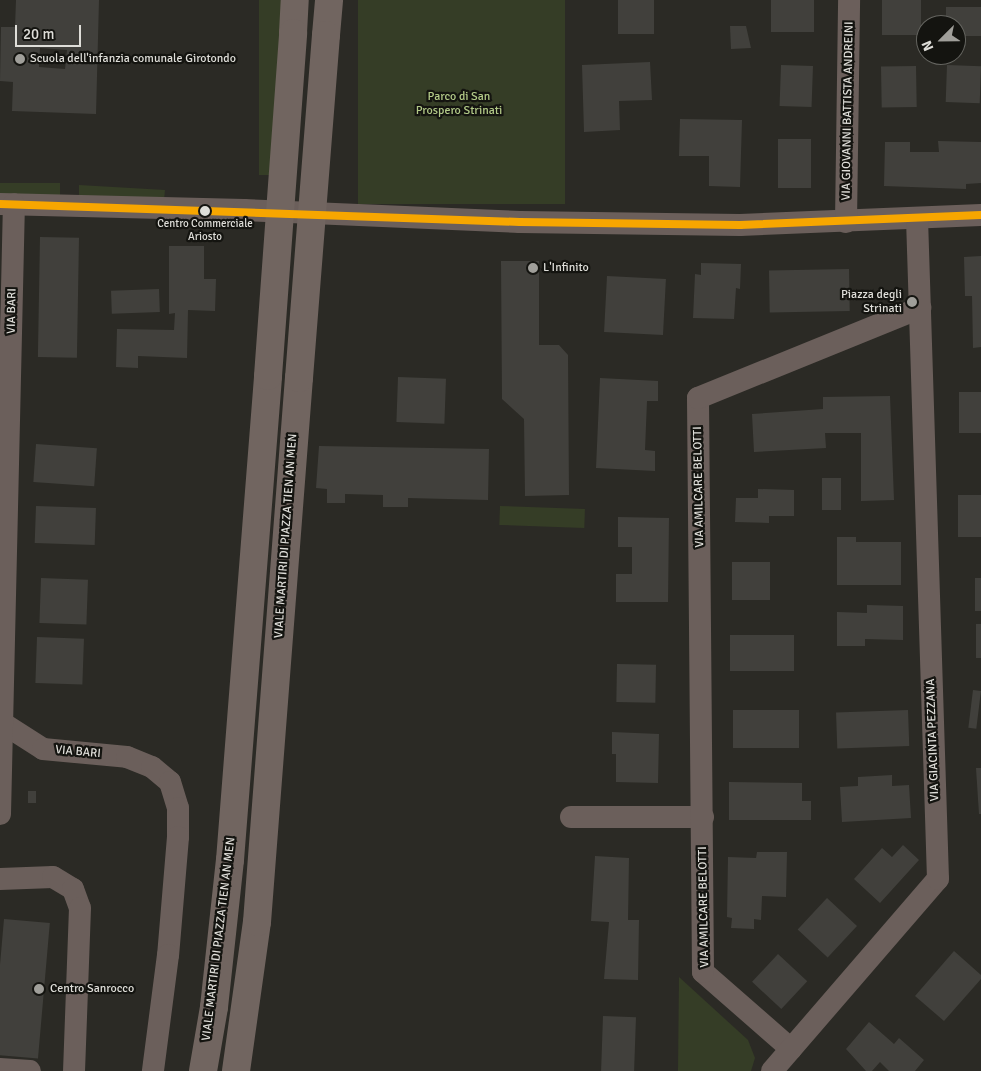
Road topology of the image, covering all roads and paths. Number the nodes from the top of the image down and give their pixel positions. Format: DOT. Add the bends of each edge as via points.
graph roads {
  1 [pos="295,0"];
  2 [pos="329,0"];
  3 [pos="849,0"];
  4 [pos="7,204"];
  5 [pos="981,215"];
  6 [pos="917,219"];
  7 [pos="846,222"];
  8 [pos="920,308"];
  9 [pos="2,724"];
  10 [pos="0,814"];
  11 [pos="571,817"];
  12 [pos="703,817"];
  13 [pos="0,879"];
  14 [pos="791,1049"];
  15 [pos="0,1069"];
  16 [pos="30,1071"];
  17 [pos="74,1071"];
  18 [pos="152,1071"];
  19 [pos="203,1071"];
  20 [pos="236,1071"];
  21 [pos="772,1071"];
  1 -- 19 [label="highway, VIALE MARTIRI DI PIAZZA TIEN AN MEN, bridge" via="228,879 214,1007"];
  2 -- 20 [label="highway, VIALE MARTIRI DI PIAZZA TIEN AN MEN, bridge" via="257,922"];
  3 -- 7 [label="street, VIA GIOVANNI BATTISTA ANDREINI"];
  4 -- 7 [label="street" via="520,222 740,226"];
  4 -- 9 [label="street, VIA BARI"];
  5 -- 6 [label="street"];
  6 -- 7 [label="street"];
  6 -- 8 [label="street"];
  8 -- 12 [label="street, VIA AMILCARE BELOTTI" via="698,398"];
  8 -- 14 [label="street, VIA GIACINTA PEZZANA" via="938,879"];
  9 -- 10 [label="street"];
  9 -- 18 [label="street, VIA BARI" via="43,749 127,757 152,767 170,782 178,808 178,837 168,955"];
  11 -- 12 [label="street"];
  12 -- 14 [label="street, VIA AMILCARE BELOTTI" via="703,972"];
  13 -- 17 [label="street" via="53,877 72,889 80,908"];
  14 -- 21 [label="street, VIA GIACINTA PEZZANA"];
  15 -- 16 [label="street"];
}
